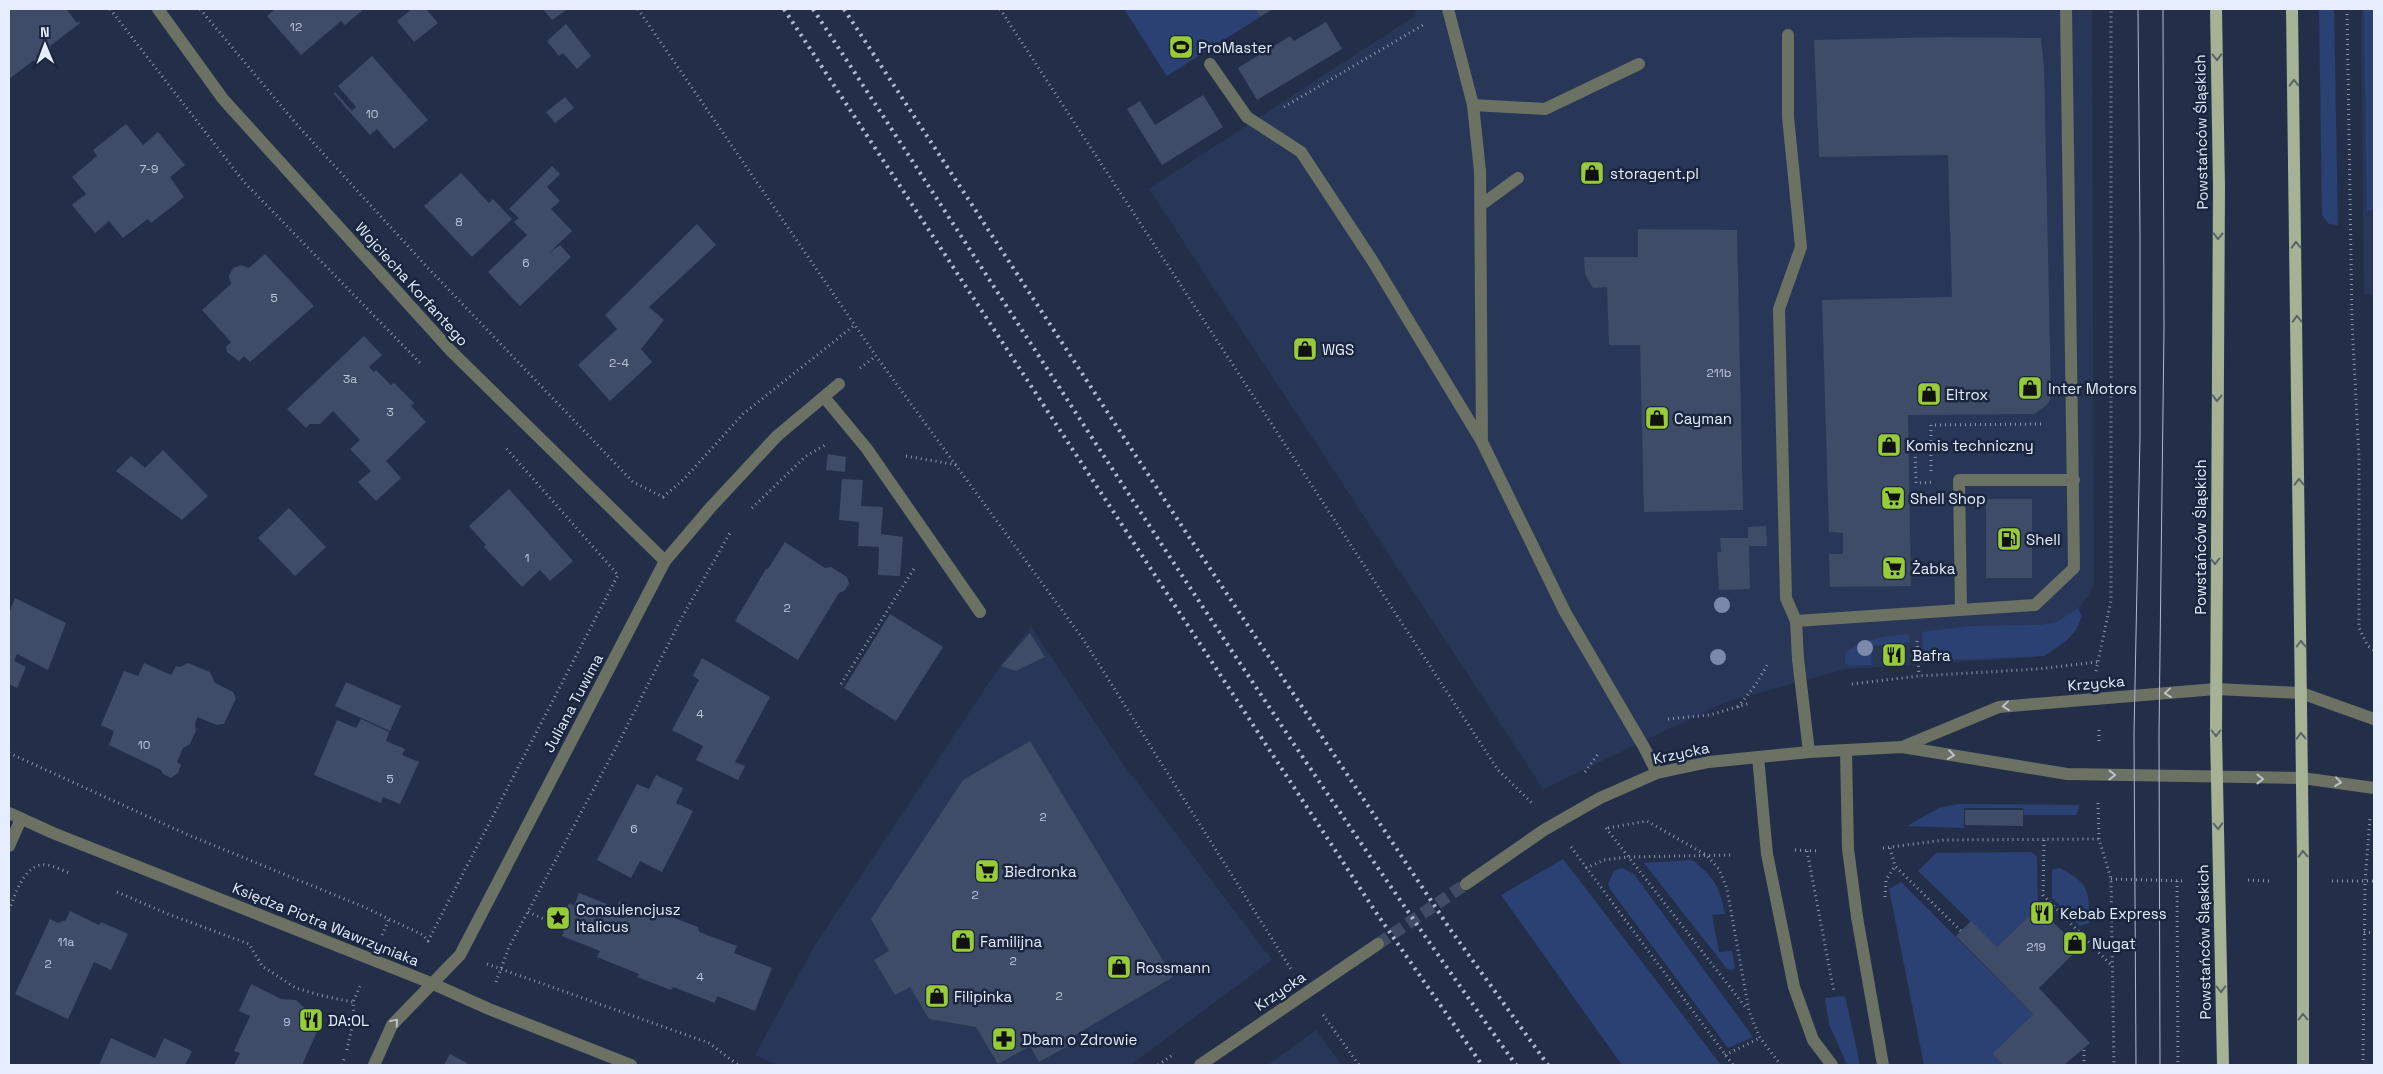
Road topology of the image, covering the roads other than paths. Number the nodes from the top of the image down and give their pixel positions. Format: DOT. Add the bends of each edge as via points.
graph roads {
  1 [pos="158,9"];
  2 [pos="2066,9"];
  3 [pos="2216,9"];
  4 [pos="2292,9"];
  5 [pos="1447,10"];
  6 [pos="1788,35"];
  7 [pos="1210,64"];
  8 [pos="1639,64"];
  9 [pos="1473,105"];
  10 [pos="1518,178"];
  11 [pos="1481,205"];
  12 [pos="839,384"];
  13 [pos="824,397"];
  14 [pos="1482,442"];
  15 [pos="2074,480"];
  16 [pos="665,561"];
  17 [pos="1961,608"];
  18 [pos="980,612"];
  19 [pos="1796,621"];
  20 [pos="2216,689"];
  21 [pos="2301,693"];
  22 [pos="2374,719"];
  23 [pos="1902,747"];
  24 [pos="1846,751"];
  25 [pos="1810,752"];
  26 [pos="1758,757"];
  27 [pos="1657,773"];
  28 [pos="2217,778"];
  29 [pos="2302,778"];
  30 [pos="2374,788"];
  31 [pos="9,813"];
  32 [pos="21,819"];
  33 [pos="9,846"];
  34 [pos="1466,884"];
  35 [pos="1378,944"];
  36 [pos="432,983"];
  37 [pos="374,1065"];
  38 [pos="631,1065"];
  39 [pos="1200,1065"];
  40 [pos="1832,1065"];
  41 [pos="1884,1065"];
  42 [pos="2223,1065"];
  43 [pos="2303,1065"];
  1 -- 16 [label="street, Wojciecha Korfantego" via="223,99 451,351"];
  2 -- 15 [label="street"];
  3 -- 20 [label="main road, Powstańców Śląskich, one-way" via="2219,187"];
  21 -- 4 [label="main road, one-way"];
  5 -- 9 [label="street"];
  6 -- 19 [label="street" via="1788,117 1801,248 1779,309 1786,598"];
  7 -- 14 [label="street" via="1254,124 1301,152 1372,260"];
  8 -- 9 [label="street" via="1544,109"];
  9 -- 11 [label="street"];
  10 -- 11 [label="street"];
  11 -- 14 [label="street"];
  12 -- 13 [label="street, Juliana Tuwima"];
  13 -- 16 [label="street, Juliana Tuwima" via="777,436"];
  13 -- 18 [label="street" via="867,449"];
  14 -- 27 [label="street" via="1565,612"];
  15 -- 17 [label="street" via="2074,568 2035,605"];
  15 -- 17 [label="street" via="1959,480"];
  16 -- 36 [label="street, Juliana Tuwima" via="460,955"];
  17 -- 19 [label="street"];
  19 -- 25 [label="street"];
  20 -- 21 [label="street, Krzycka"];
  20 -- 23 [label="street, Krzycka, one-way" via="1999,706"];
  20 -- 28 [label="main road, Powstańców Śląskich, one-way"];
  21 -- 22 [label="street, Krzycka"];
  29 -- 21 [label="main road, one-way"];
  23 -- 24 [label="street, Krzycka"];
  23 -- 28 [label="street, Krzycka, one-way" via="2067,774"];
  24 -- 25 [label="street, Krzycka"];
  24 -- 41 [label="street" via="1848,849"];
  25 -- 26 [label="street, Krzycka"];
  26 -- 27 [label="street, Krzycka" via="1709,762"];
  26 -- 40 [label="street" via="1767,854 1794,987 1813,1040"];
  27 -- 34 [label="street, Krzycka" via="1600,798 1561,820"];
  28 -- 29 [label="street, Krzycka, one-way"];
  28 -- 42 [label="main road, Powstańców Śląskich, one-way"];
  29 -- 30 [label="street, Krzycka, one-way"];
  43 -- 29 [label="main road, one-way"];
  31 -- 32 [label="street, Księdza Piotra Wawrzyniaka"];
  32 -- 33 [label="street"];
  32 -- 36 [label="street, Księdza Piotra Wawrzyniaka"];
  35 -- 39 [label="street, Krzycka"];
  37 -- 36 [label="street, Juliana Tuwima, one-way" via="392,1025"];
  36 -- 38 [label="street, Księdza Piotra Wawrzyniaka"];
}
